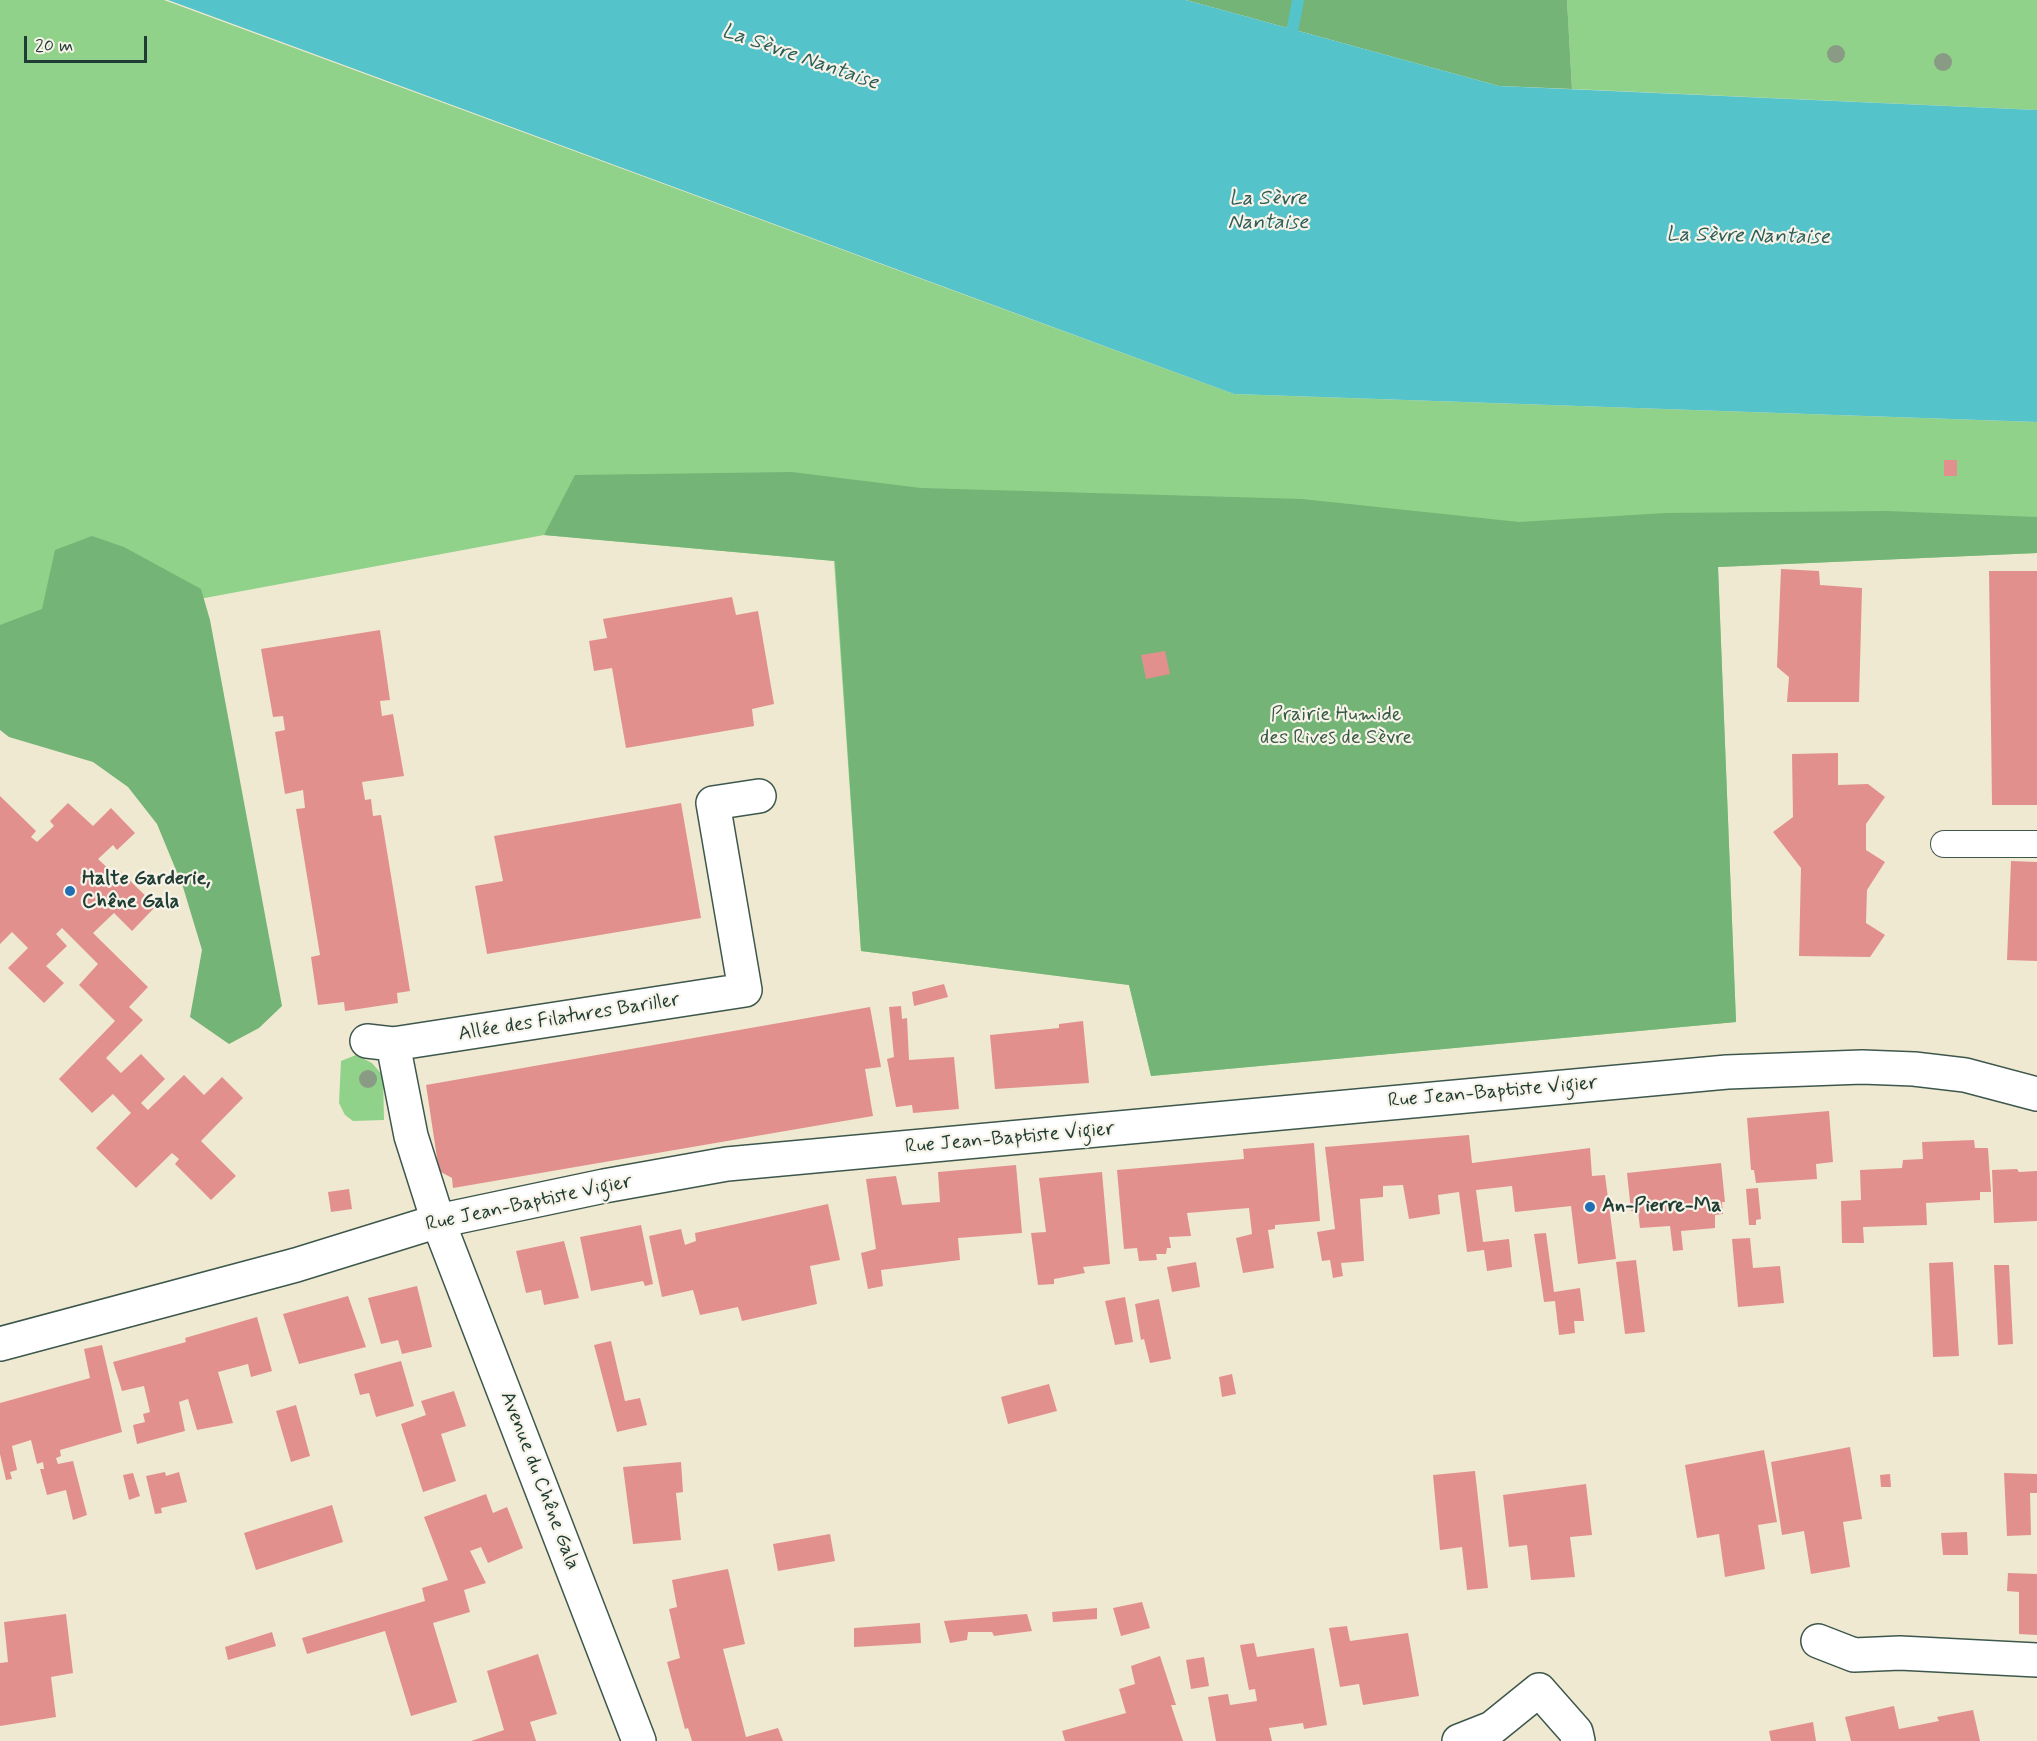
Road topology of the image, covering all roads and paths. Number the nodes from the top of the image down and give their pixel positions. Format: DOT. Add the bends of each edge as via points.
graph roads {
  1 [pos="759,796"];
  2 [pos="1944,844"];
  3 [pos="2037,844"];
  4 [pos="2037,1094"];
  5 [pos="438,1221"];
  6 [pos="0,1344"];
  7 [pos="1818,1641"];
  8 [pos="2037,1660"];
  9 [pos="639,1741"];
  10 [pos="1459,1741"];
  11 [pos="1578,1741"];
  1 -- 5 [label="street, Allée des Filatures Bariller" via="713,803 745,990 380,1043"];
  2 -- 3 [label="lane"];
  4 -- 5 [label="street, Rue Jean-Baptiste Vigier" via="1965,1075 1914,1070 1862,1067 1727,1072 727,1164"];
  5 -- 6 [label="street, Rue Jean-Baptiste Vigier" via="296,1265"];
  5 -- 9 [label="street, Avenue du Chêne Gala"];
  7 -- 8 [label="street" via="1854,1655 1900,1653"];
  10 -- 11 [label="street" via="1492,1728 1539,1690 1576,1732"];
}
